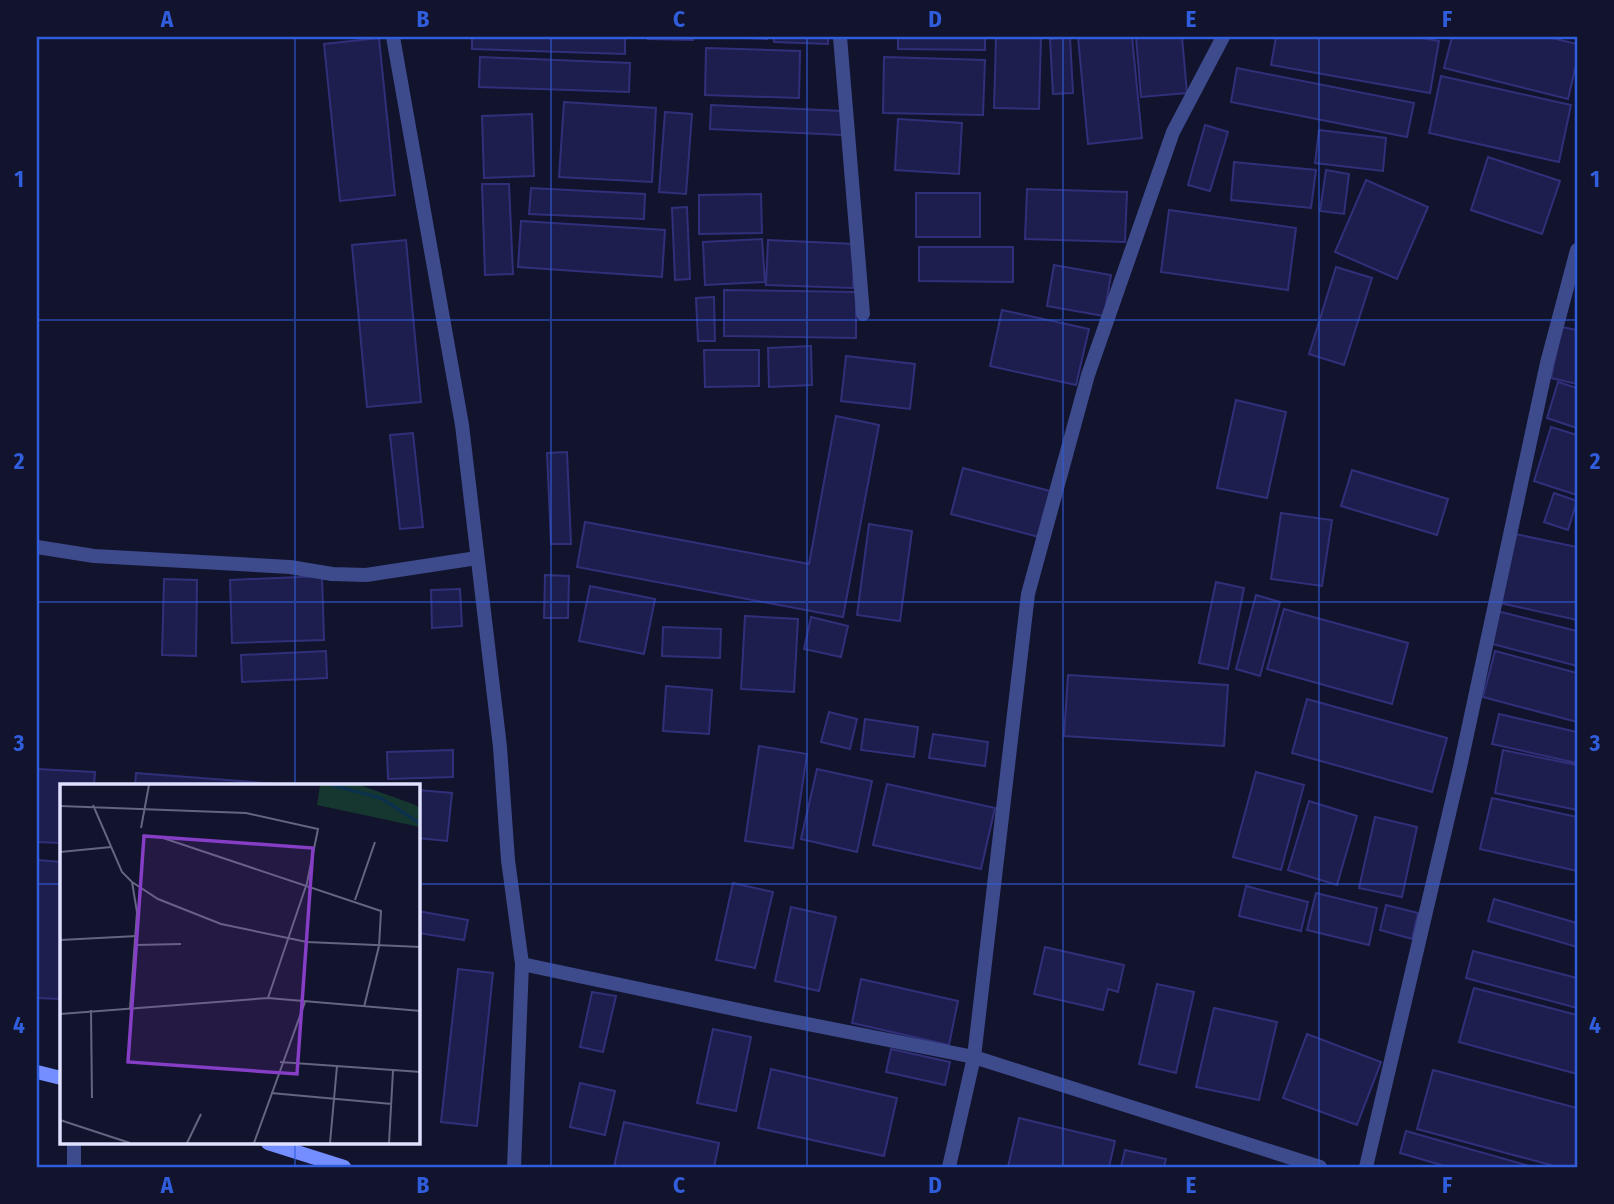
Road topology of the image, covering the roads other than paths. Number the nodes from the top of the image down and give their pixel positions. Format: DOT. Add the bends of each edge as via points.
graph roads {
  1 [pos="393,37"];
  2 [pos="840,37"];
  3 [pos="1223,37"];
  4 [pos="1577,250"];
  5 [pos="863,314"];
  6 [pos="37,547"];
  7 [pos="477,558"];
  8 [pos="522,964"];
  9 [pos="974,1057"];
  10 [pos="37,1072"];
  11 [pos="60,1078"];
  12 [pos="74,1144"];
  13 [pos="271,1144"];
  14 [pos="74,1167"];
  15 [pos="344,1167"];
  16 [pos="514,1167"];
  17 [pos="949,1167"];
  18 [pos="1320,1167"];
  19 [pos="1366,1167"];
  1 -- 7 [label="street" via="462,425"];
  2 -- 5 [label="street"];
  3 -- 9 [label="street" via="1173,132 1088,375 1028,594"];
  4 -- 19 [label="street" via="1546,363 1460,766"];
  6 -- 7 [label="street" via="94,556 366,575"];
  7 -- 8 [label="street"];
  8 -- 9 [label="street"];
  8 -- 16 [label="street"];
  9 -- 17 [label="street"];
  9 -- 18 [label="street"];
  10 -- 11 [label="street"];
  12 -- 14 [label="street"];
  13 -- 15 [label="street"];
}
